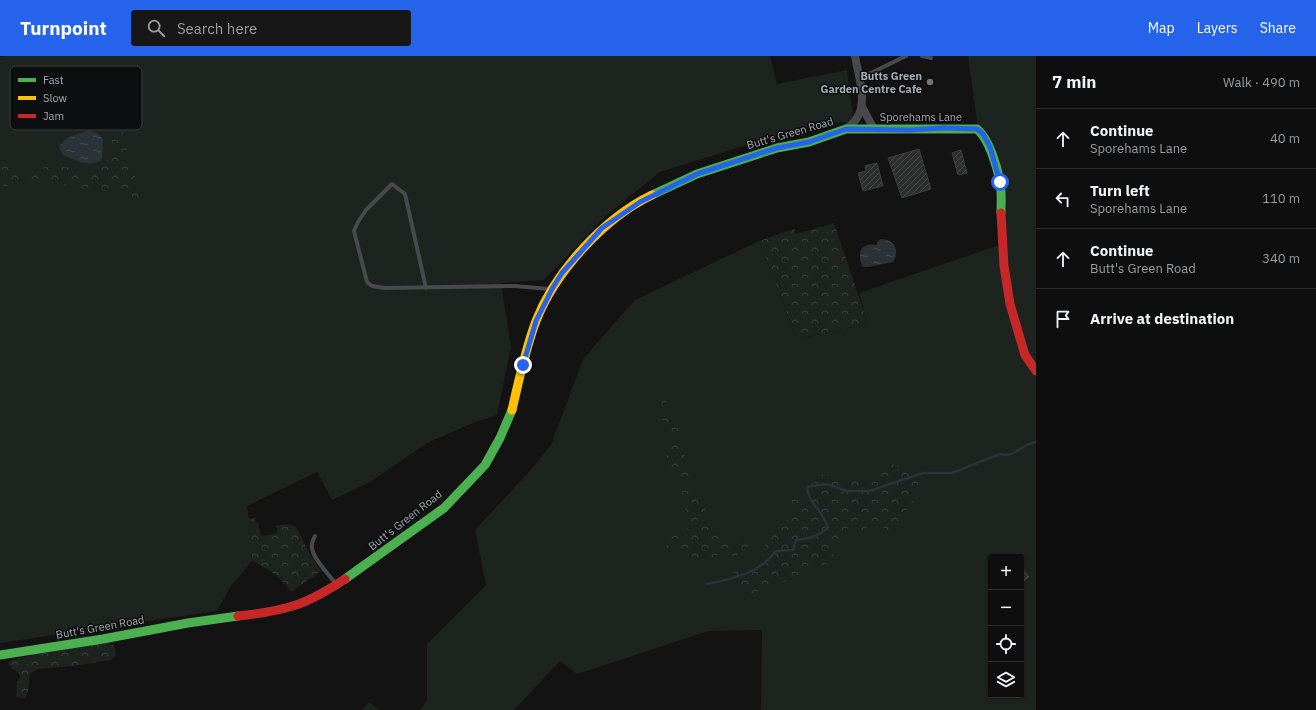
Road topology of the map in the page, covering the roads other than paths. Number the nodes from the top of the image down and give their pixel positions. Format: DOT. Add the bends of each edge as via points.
graph roads {
  1 [pos="855,56"];
  2 [pos="906,56"];
  3 [pos="922,56"];
  4 [pos="930,58"];
  5 [pos="859,77"];
  6 [pos="862,107"];
  7 [pos="846,129"];
  8 [pos="874,129"];
  9 [pos="426,288"];
  10 [pos="552,289"];
  11 [pos="1036,371"];
  12 [pos="316,536"];
  13 [pos="337,585"];
  14 [pos="0,655"];
  1 -- 5 [label="street"];
  2 -- 5 [label="lane"];
  3 -- 4 [label="lane"];
  5 -- 6 [label="street"];
  6 -- 7 [label="street" via="857,119"];
  6 -- 8 [label="street, Sporehams Lane"];
  7 -- 8 [label="street, Sporehams Lane"];
  7 -- 10 [label="street, Butt's Green Road" via="697,174 640,202 602,228 562,273"];
  8 -- 11 [label="street, Sporehams Lane" via="977,129 983,134 990,147 1000,182 1004,266 1010,304 1025,355"];
  9 -- 9 [label="lane" via="405,194 392,184 366,210 354,231 367,282 372,286 384,288"];
  9 -- 10 [label="lane" via="515,286"];
  10 -- 13 [label="street, Butt's Green Road" via="536,321 512,411 485,464 444,508"];
  12 -- 13 [label="lane" via="312,541 312,550"];
  13 -- 14 [label="street, Butt's Green Road" via="296,605 256,614"];
}
